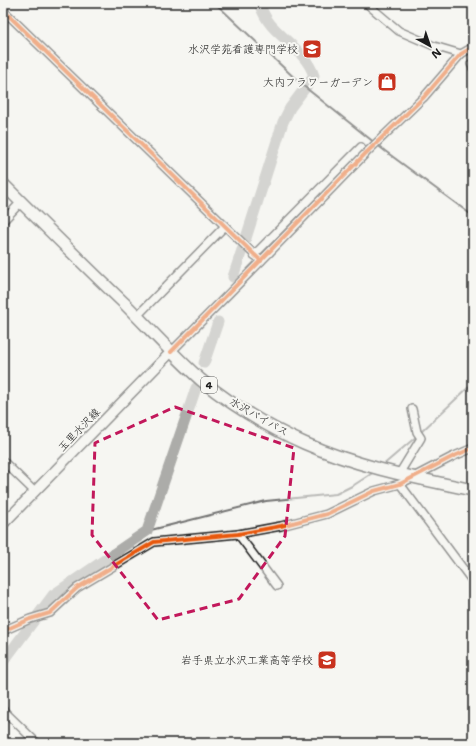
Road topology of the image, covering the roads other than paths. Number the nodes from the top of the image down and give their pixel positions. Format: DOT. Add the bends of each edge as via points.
graph roads {
  1 [pos="366,3"];
  2 [pos="3,10"];
  3 [pos="473,47"];
  4 [pos="461,54"];
  5 [pos="473,63"];
  6 [pos="473,68"];
  7 [pos="360,146"];
  8 [pos="3,184"];
  9 [pos="21,202"];
  10 [pos="3,221"];
  11 [pos="225,226"];
  12 [pos="254,255"];
  13 [pos="261,262"];
  14 [pos="137,316"];
  15 [pos="171,352"];
  16 [pos="412,409"];
  17 [pos="473,448"];
  18 [pos="3,461"];
  19 [pos="411,477"];
  20 [pos="400,479"];
  21 [pos="473,490"];
  22 [pos="35,492"];
  23 [pos="3,524"];
  24 [pos="238,534"];
  25 [pos="473,582"];
  26 [pos="277,586"];
  27 [pos="3,631"];
  28 [pos="3,710"];
  29 [pos="37,743"];
  1 -- 4 [label="street" via="399,31"];
  2 -- 11 [label="street"];
  3 -- 4 [label="street"];
  4 -- 13 [label="street, bridge" via="424,97"];
  5 -- 6 [label="street" via="470,64"];
  7 -- 12 [label="street"];
  8 -- 9 [label="highway, 水沢バイパス / 4"];
  9 -- 10 [label="street"];
  9 -- 14 [label="highway, 水沢バイパス / 4"];
  11 -- 12 [label="street"];
  11 -- 14 [label="street"];
  12 -- 13 [label="street"];
  13 -- 15 [label="street"];
  14 -- 15 [label="highway, 水沢バイパス / 4"];
  15 -- 20 [label="highway, 水沢バイパス / 4" via="235,405 285,433 332,454"];
  15 -- 22 [label="main road, 玉里水沢線"];
  16 -- 20 [label="street" via="416,432 420,438"];
  17 -- 19 [label="street"];
  18 -- 22 [label="street"];
  19 -- 20 [label="highway, 水沢バイパス / 4"];
  19 -- 21 [label="highway, 水沢バイパス / 4"];
  20 -- 24 [label="street" via="327,514"];
  20 -- 25 [label="street"];
  22 -- 23 [label="main road, 玉里水沢線"];
  24 -- 26 [label="street"];
  24 -- 27 [label="street" via="154,542 78,588 50,613"];
  28 -- 29 [label="street"];
}
